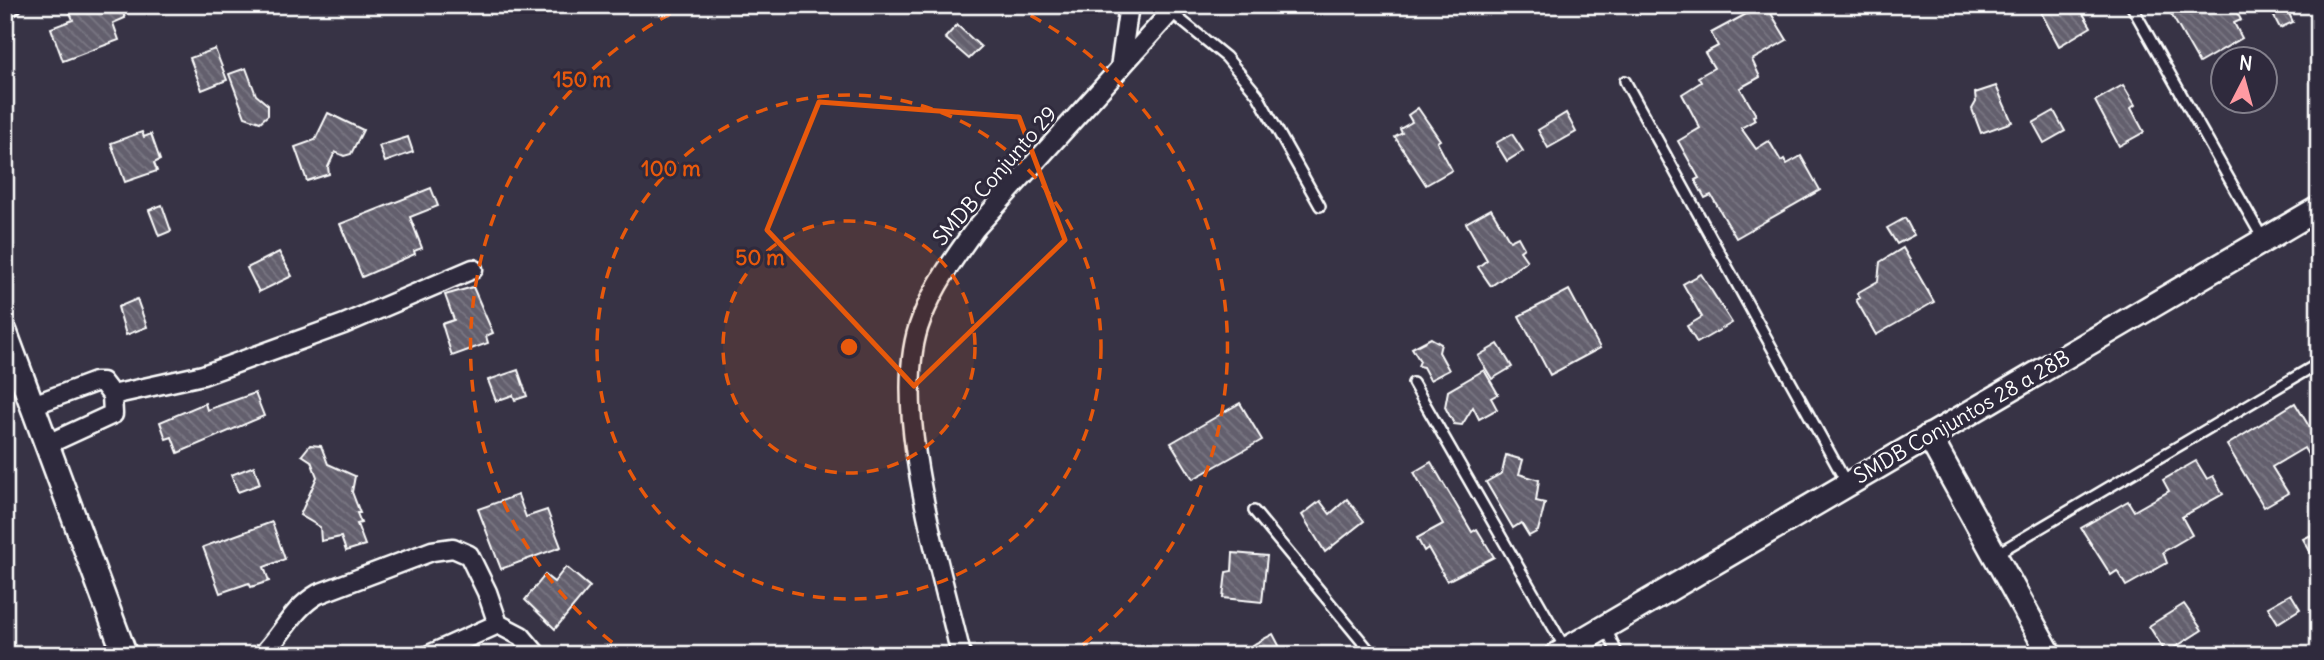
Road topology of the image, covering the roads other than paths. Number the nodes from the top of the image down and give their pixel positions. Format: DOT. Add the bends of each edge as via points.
graph roads {
  1 [pos="12,5"];
  2 [pos="1129,5"];
  3 [pos="2131,5"];
  4 [pos="5,8"];
  5 [pos="1174,8"];
  6 [pos="1120,68"];
  7 [pos="1625,82"];
  8 [pos="1320,206"];
  9 [pos="2319,208"];
  10 [pos="2263,240"];
  11 [pos="473,269"];
  12 [pos="5,332"];
  13 [pos="2319,363"];
  14 [pos="1413,383"];
  15 [pos="111,395"];
  16 [pos="33,405"];
  17 [pos="1928,436"];
  18 [pos="48,444"];
  19 [pos="1847,484"];
  20 [pos="1254,511"];
  21 [pos="1995,555"];
  22 [pos="498,624"];
  23 [pos="1605,627"];
  24 [pos="272,651"];
  25 [pos="1562,652"];
  26 [pos="125,655"];
  27 [pos="429,655"];
  28 [pos="537,655"];
  29 [pos="961,655"];
  30 [pos="1373,655"];
  31 [pos="1618,655"];
  32 [pos="2050,655"];
  1 -- 4 [label="street"];
  2 -- 6 [label="street"];
  3 -- 10 [label="lane"];
  5 -- 6 [label="street, SMDB Conjunto 29"];
  5 -- 8 [label="lane" via="1257,94"];
  6 -- 29 [label="street, SMDB Conjunto 29" via="975,229 946,269 920,322 911,369 910,416"];
  7 -- 19 [label="lane"];
  9 -- 10 [label="street, SMDB Conjuntos 28 a 28B"];
  10 -- 17 [label="street, SMDB Conjuntos 28 a 28B"];
  11 -- 15 [label="street" via="344,324 203,375"];
  12 -- 16 [label="street"];
  13 -- 21 [label="lane"];
  14 -- 25 [label="lane"];
  15 -- 16 [label="street" via="102,382 94,382"];
  15 -- 18 [label="street" via="115,410 110,416"];
  16 -- 18 [label="street"];
  17 -- 19 [label="street, SMDB Conjuntos 28 a 28B"];
  17 -- 21 [label="street"];
  18 -- 26 [label="street"];
  19 -- 23 [label="street, SMDB Conjuntos 28 a 28B"];
  20 -- 30 [label="lane"];
  21 -- 32 [label="street"];
  22 -- 24 [label="street" via="469,555 445,548 304,602 287,620"];
  22 -- 27 [label="street"];
  22 -- 28 [label="street" via="521,636"];
  23 -- 25 [label="street, SMDB Conjuntos 28 a 28B"];
  23 -- 31 [label="lane"];
}
